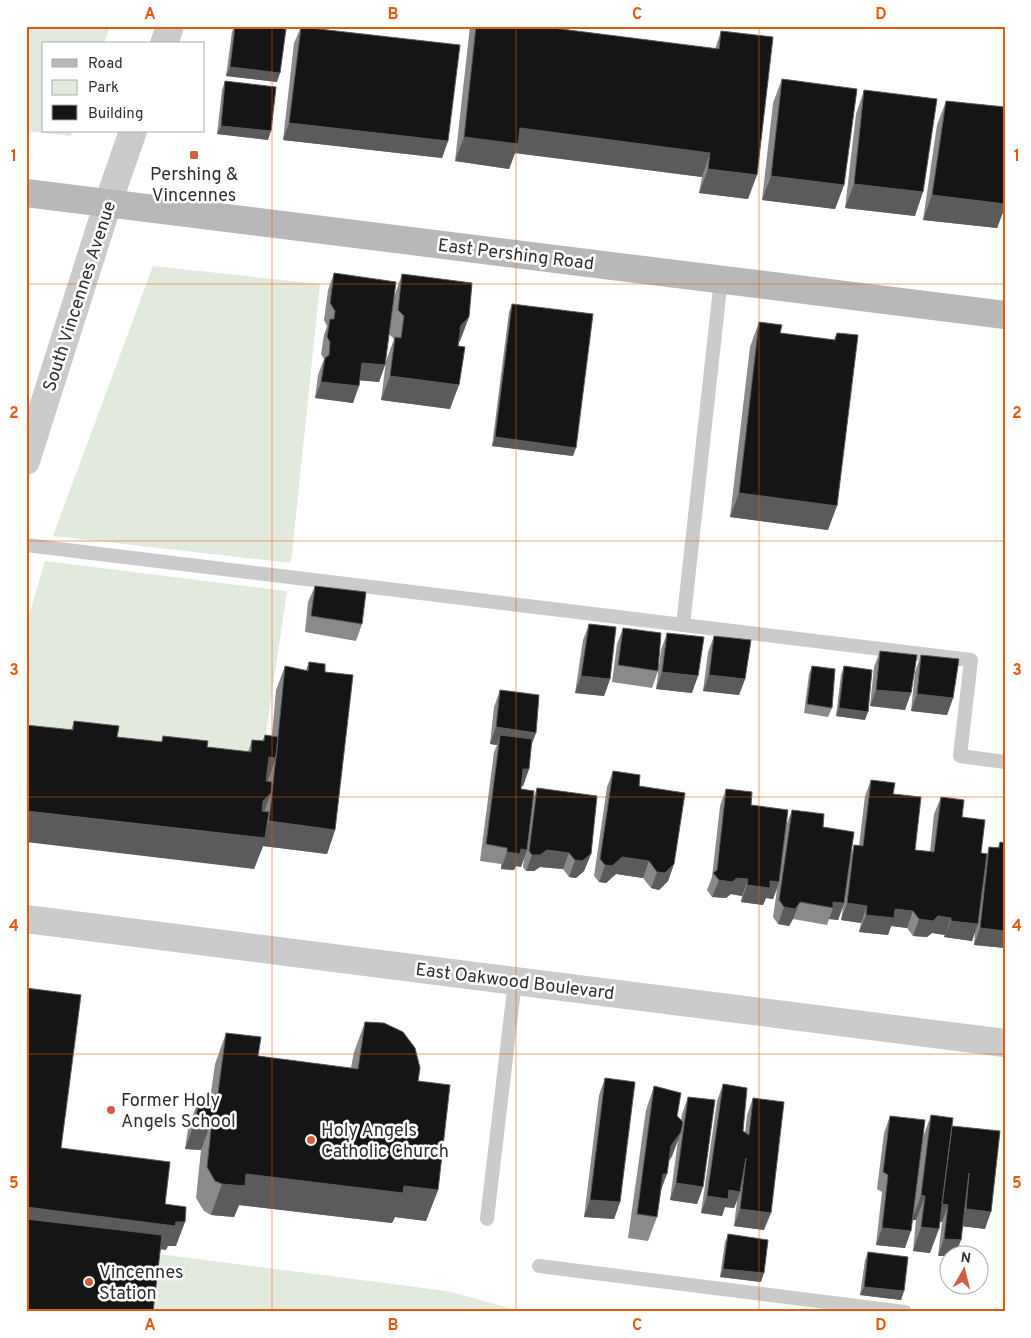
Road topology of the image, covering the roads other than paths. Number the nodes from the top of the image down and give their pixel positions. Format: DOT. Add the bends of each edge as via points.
graph roads {
  1 [pos="170,26"];
  2 [pos="165,42"];
  3 [pos="133,132"];
  4 [pos="26,193"];
  5 [pos="108,203"];
  6 [pos="721,279"];
  7 [pos="1005,315"];
  8 [pos="26,461"];
  9 [pos="26,545"];
  10 [pos="683,625"];
  11 [pos="1005,762"];
  12 [pos="26,919"];
  13 [pos="515,981"];
  14 [pos="1005,1043"];
  15 [pos="486,1219"];
  16 [pos="539,1266"];
  17 [pos="905,1312"];
  1 -- 2 [label="street"];
  3 -- 5 [label="street, South Vincennes Avenue"];
  4 -- 5 [label="main road, East Pershing Road"];
  5 -- 6 [label="main road, East Pershing Road"];
  5 -- 8 [label="street, South Vincennes Avenue"];
  6 -- 7 [label="main road, East Pershing Road"];
  6 -- 10 [label="lane"];
  9 -- 10 [label="lane"];
  10 -- 11 [label="lane" via="971,660 960,756"];
  12 -- 13 [label="street, East Oakwood Boulevard"];
  13 -- 14 [label="street, East Oakwood Boulevard"];
  13 -- 15 [label="lane"];
  16 -- 17 [label="lane"];
}
